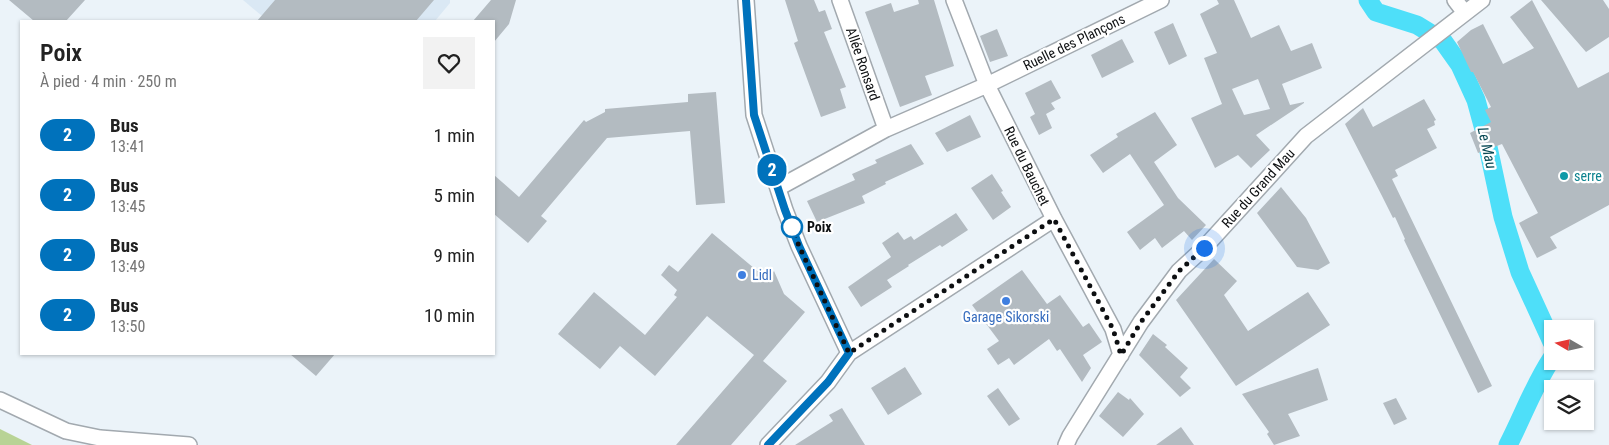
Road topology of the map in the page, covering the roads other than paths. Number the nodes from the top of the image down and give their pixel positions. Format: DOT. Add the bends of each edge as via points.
graph roads {
  1 [pos="746,0"];
  2 [pos="840,0"];
  3 [pos="954,0"];
  4 [pos="1161,0"];
  5 [pos="1455,0"];
  6 [pos="1482,0"];
  7 [pos="1465,13"];
  8 [pos="987,84"];
  9 [pos="886,129"];
  10 [pos="778,188"];
  11 [pos="1054,219"];
  12 [pos="849,353"];
  13 [pos="1121,355"];
  14 [pos="0,400"];
  15 [pos="190,445"];
  16 [pos="768,445"];
  17 [pos="1066,445"];
  1 -- 10 [label="street" via="754,115"];
  2 -- 9 [label="street, Allée Ronsard"];
  3 -- 8 [label="street, Rue du Bauchet"];
  4 -- 8 [label="street, Ruelle des Plançons"];
  5 -- 7 [label="street"];
  6 -- 7 [label="street, Rue du Grand Mau"];
  7 -- 13 [label="street, Rue du Grand Mau" via="1306,136 1179,271"];
  8 -- 9 [label="street, Ruelle des Plançons"];
  8 -- 11 [label="street, Rue du Bauchet"];
  9 -- 10 [label="street, Ruelle des Plançons"];
  10 -- 12 [label="street" via="799,246"];
  11 -- 12 [label="street"];
  11 -- 13 [label="street, Rue du Bauchet" via="1113,329"];
  12 -- 16 [label="street" via="828,382"];
  13 -- 17 [label="street, Rue du Grand Mau"];
  14 -- 15 [label="street" via="66,431 100,438"];
}
